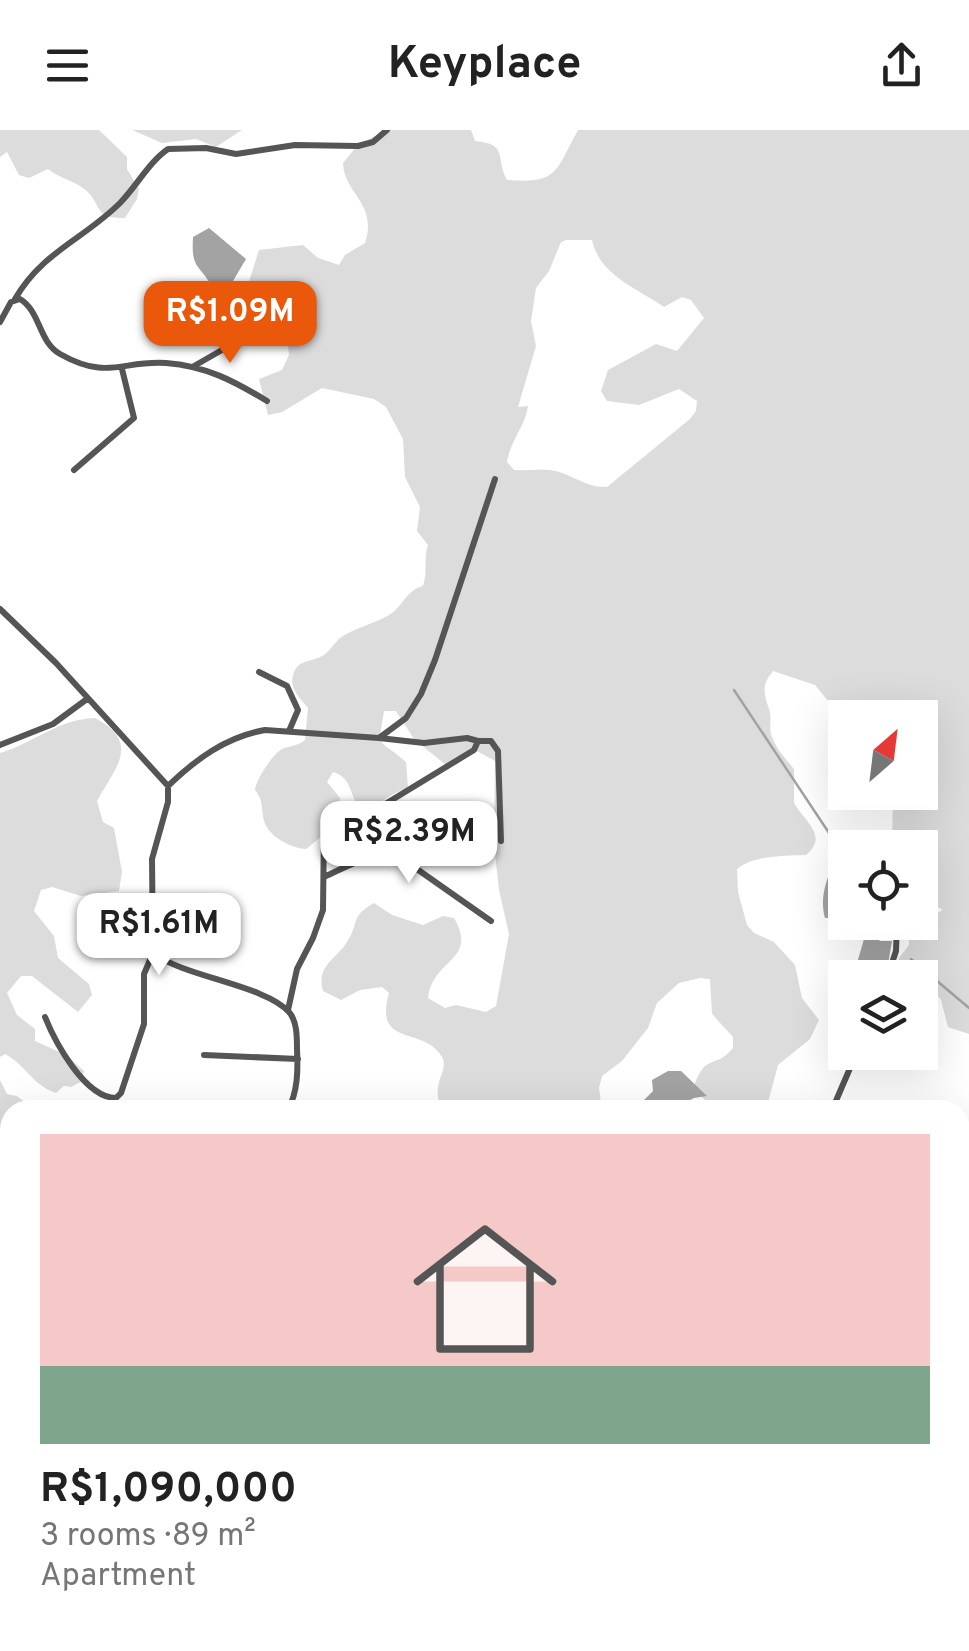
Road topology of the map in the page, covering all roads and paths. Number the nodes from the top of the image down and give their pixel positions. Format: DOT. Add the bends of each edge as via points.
graph roads {
  1 [pos="387,130"];
  2 [pos="15,299"];
  3 [pos="0,322"];
  4 [pos="250,334"];
  5 [pos="192,366"];
  6 [pos="122,369"];
  7 [pos="267,401"];
  8 [pos="74,470"];
  9 [pos="495,479"];
  10 [pos="0,610"];
  11 [pos="258,672"];
  12 [pos="87,699"];
  13 [pos="289,731"];
  14 [pos="379,738"];
  15 [pos="478,741"];
  16 [pos="0,745"];
  17 [pos="168,786"];
  18 [pos="501,842"];
  19 [pos="324,876"];
  20 [pos="491,921"];
  21 [pos="153,953"];
  22 [pos="288,1010"];
  23 [pos="46,1017"];
  24 [pos="204,1055"];
  25 [pos="298,1059"];
  26 [pos="849,1070"];
  27 [pos="293,1100"];
  28 [pos="836,1100"];
  1 -- 2 [label="street" via="358,146 294,145 236,154 168,149 101,220 42,262"];
  2 -- 3 [label="street"];
  2 -- 6 [label="street" via="32,308 46,342 62,355"];
  4 -- 5 [label="street"];
  5 -- 6 [label="street"];
  5 -- 7 [label="street" via="222,374"];
  6 -- 8 [label="street" via="134,418"];
  9 -- 14 [label="street" via="421,694 406,718"];
  10 -- 12 [label="street"];
  11 -- 13 [label="street" via="287,686 298,710"];
  12 -- 16 [label="street" via="54,724"];
  12 -- 17 [label="street"];
  13 -- 14 [label="street"];
  13 -- 17 [label="street" via="231,740"];
  14 -- 15 [label="street"];
  15 -- 18 [label="street" via="498,750"];
  15 -- 19 [label="street" via="474,750 377,809 324,827"];
  17 -- 21 [label="street" via="152,859"];
  19 -- 20 [label="street" via="390,854"];
  19 -- 22 [label="street" via="319,925 297,969"];
  21 -- 22 [label="street"];
  21 -- 23 [label="street" via="144,974 144,1024 116,1098 76,1070"];
  22 -- 25 [label="street"];
  24 -- 25 [label="street"];
  25 -- 27 [label="street"];
  26 -- 28 [label="street"];
}
